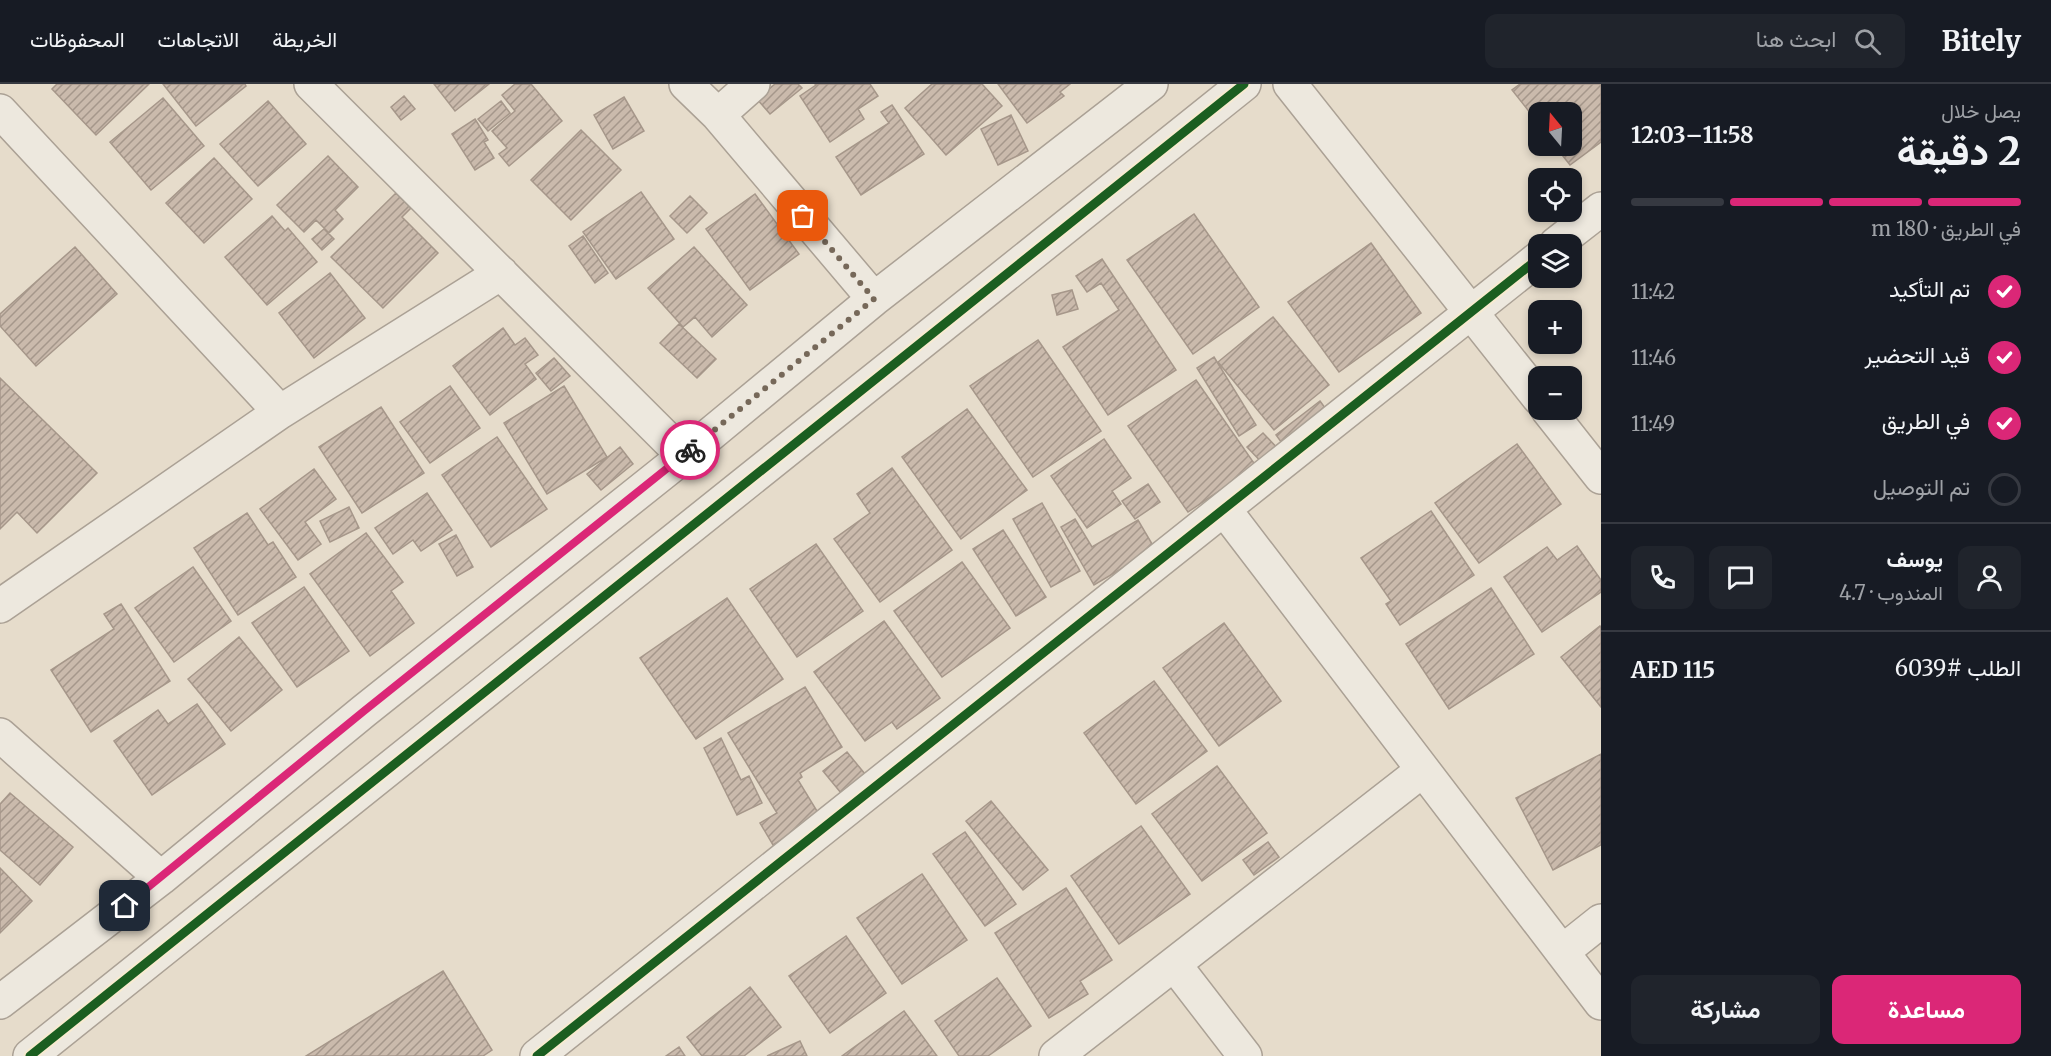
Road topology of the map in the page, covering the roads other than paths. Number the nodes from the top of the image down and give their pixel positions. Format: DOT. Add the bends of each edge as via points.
graph roads {
  1 [pos="311,84"];
  2 [pos="686,84"];
  3 [pos="753,84"];
  4 [pos="1151,84"];
  5 [pos="1244,84"];
  6 [pos="1290,84"];
  7 [pos="0,111"];
  8 [pos="718,115"];
  9 [pos="1601,209"];
  10 [pos="1569,234"];
  11 [pos="1528,267"];
  12 [pos="501,273"];
  13 [pos="874,299"];
  14 [pos="1471,312"];
  15 [pos="1528,384"];
  16 [pos="280,412"];
  17 [pos="1556,420"];
  18 [pos="684,456"];
  19 [pos="1601,477"];
  20 [pos="1224,509"];
  21 [pos="0,606"];
  22 [pos="0,735"];
  23 [pos="1423,770"];
  24 [pos="161,878"];
  25 [pos="1601,921"];
  26 [pos="1562,952"];
  27 [pos="1174,964"];
  28 [pos="0,1002"];
  29 [pos="1601,1003"];
  30 [pos="30,1056"];
  31 [pos="537,1056"];
  32 [pos="1056,1056"];
  33 [pos="1245,1056"];
  1 -- 12 [label="street"];
  2 -- 8 [label="street"];
  3 -- 8 [label="street"];
  4 -- 13 [label="street"];
  5 -- 30 [label="street"];
  6 -- 14 [label="street"];
  7 -- 16 [label="street"];
  8 -- 13 [label="street"];
  9 -- 10 [label="street"];
  11 -- 14 [label="street"];
  12 -- 16 [label="street"];
  12 -- 18 [label="street"];
  13 -- 18 [label="street"];
  14 -- 15 [label="street"];
  14 -- 20 [label="street"];
  16 -- 21 [label="street"];
  17 -- 19 [label="street"];
  18 -- 24 [label="street"];
  20 -- 23 [label="street"];
  20 -- 31 [label="street"];
  22 -- 24 [label="street"];
  23 -- 26 [label="street"];
  23 -- 27 [label="street"];
  24 -- 28 [label="street"];
  25 -- 26 [label="street"];
  26 -- 29 [label="street"];
  27 -- 32 [label="street"];
  27 -- 33 [label="street"];
}
